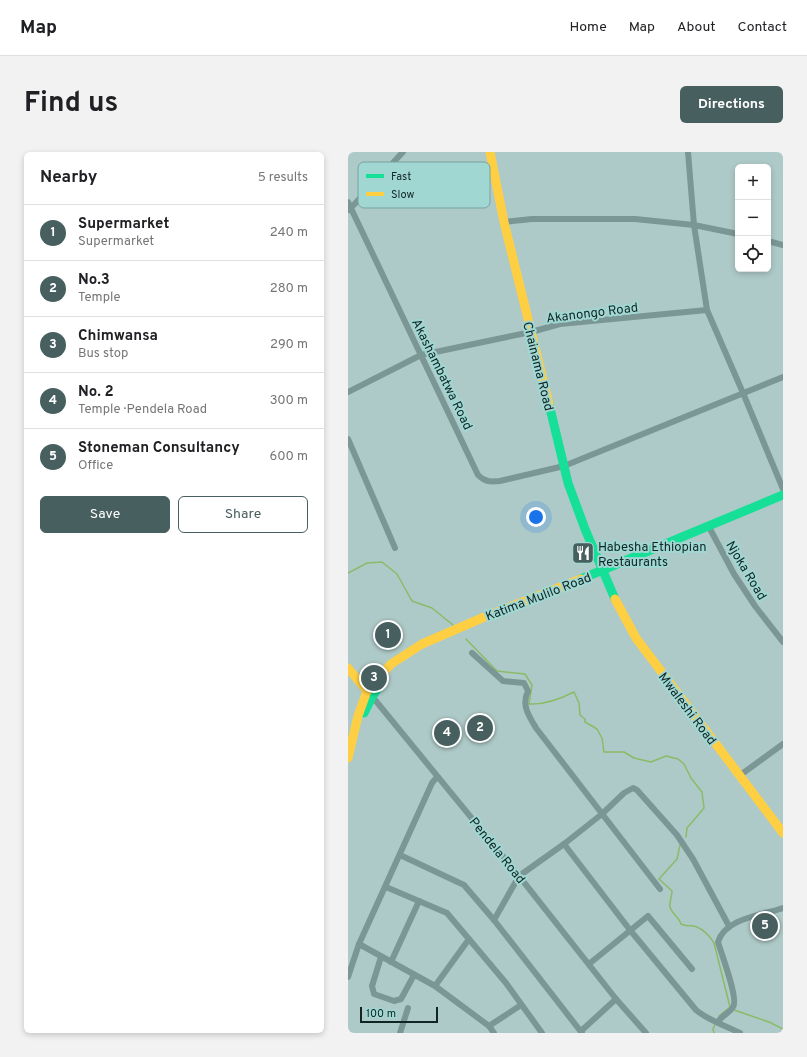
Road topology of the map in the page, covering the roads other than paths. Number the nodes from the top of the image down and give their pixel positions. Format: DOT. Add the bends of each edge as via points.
graph roads {
  1 [pos="403,152"];
  2 [pos="490,152"];
  3 [pos="688,152"];
  4 [pos="394,162"];
  5 [pos="358,201"];
  6 [pos="348,202"];
  7 [pos="350,210"];
  8 [pos="504,222"];
  9 [pos="694,225"];
  10 [pos="735,233"];
  11 [pos="771,242"];
  12 [pos="783,244"];
  13 [pos="707,310"];
  14 [pos="531,332"];
  15 [pos="421,355"];
  16 [pos="783,377"];
  17 [pos="348,392"];
  18 [pos="744,393"];
  19 [pos="348,439"];
  20 [pos="564,466"];
  21 [pos="783,489"];
  22 [pos="783,495"];
  23 [pos="783,501"];
  24 [pos="710,529"];
  25 [pos="396,548"];
  26 [pos="604,573"];
  27 [pos="783,642"];
  28 [pos="472,653"];
  29 [pos="348,668"];
  30 [pos="369,694"];
  31 [pos="783,744"];
  32 [pos="348,758"];
  33 [pos="739,776"];
  34 [pos="437,777"];
  35 [pos="602,814"];
  36 [pos="783,833"];
  37 [pos="564,844"];
  38 [pos="400,855"];
  39 [pos="519,876"];
  40 [pos="386,887"];
  41 [pos="660,889"];
  42 [pos="419,901"];
  43 [pos="783,908"];
  44 [pos="494,920"];
  45 [pos="729,926"];
  46 [pos="630,930"];
  47 [pos="469,939"];
  48 [pos="359,944"];
  49 [pos="381,957"];
  50 [pos="391,962"];
  51 [pos="589,964"];
  52 [pos="692,969"];
  53 [pos="414,974"];
  54 [pos="348,977"];
  55 [pos="435,986"];
  56 [pos="616,999"];
  57 [pos="521,1005"];
  58 [pos="408,1008"];
  59 [pos="718,1022"];
  60 [pos="489,1026"];
  61 [pos="582,1032"];
  62 [pos="400,1033"];
  63 [pos="494,1033"];
  64 [pos="542,1033"];
  65 [pos="646,1033"];
  66 [pos="740,1033"];
  1 -- 4 [label="street"];
  2 -- 8 [label="street, Chainama Road"];
  3 -- 9 [label="street"];
  5 -- 7 [label="street"];
  6 -- 7 [label="street, Akashambatwa Road"];
  7 -- 15 [label="street, Akashambatwa Road"];
  8 -- 9 [label="street" via="532,219 635,219"];
  8 -- 14 [label="street, Chainama Road"];
  9 -- 10 [label="street"];
  9 -- 13 [label="street"];
  11 -- 12 [label="street"];
  13 -- 14 [label="street, Akanongo Road" via="560,324"];
  13 -- 18 [label="street"];
  14 -- 15 [label="street, Akanongo Road"];
  14 -- 20 [label="street, Chainama Road"];
  15 -- 17 [label="street, Akanongo Road"];
  15 -- 20 [label="street, Akashambatwa Road" via="478,475 484,481 500,481"];
  16 -- 18 [label="street"];
  18 -- 20 [label="street"];
  18 -- 21 [label="street"];
  19 -- 25 [label="street"];
  20 -- 26 [label="street, Chainama Road" via="574,504"];
  22 -- 24 [label="street, Katima Mulilo Road"];
  23 -- 24 [label="street, Katima Mulilo Road"];
  24 -- 26 [label="street, Katima Mulilo Road"];
  24 -- 27 [label="street, Njoka Road" via="734,574"];
  26 -- 30 [label="street, Katima Mulilo Road" via="424,649 395,668"];
  26 -- 33 [label="street, Mwaleshi Road" via="618,607 636,638"];
  28 -- 35 [label="street" via="503,681 524,683 528,691 525,696 526,712"];
  29 -- 30 [label="street, Pendela Road"];
  30 -- 32 [label="street, Katima Mulilo Road" via="358,716"];
  30 -- 34 [label="street, Pendela Road"];
  31 -- 33 [label="street"];
  33 -- 36 [label="street, Mwaleshi Road"];
  34 -- 38 [label="street"];
  34 -- 39 [label="street, Pendela Road"];
  35 -- 37 [label="street"];
  35 -- 41 [label="street"];
  35 -- 45 [label="street" via="624,793 633,788 638,790 677,835"];
  37 -- 39 [label="street"];
  37 -- 46 [label="street"];
  38 -- 40 [label="street"];
  38 -- 44 [label="street" via="464,885"];
  39 -- 44 [label="street"];
  39 -- 51 [label="street, Pendela Road"];
  40 -- 42 [label="street"];
  40 -- 48 [label="street"];
  42 -- 47 [label="street" via="447,913"];
  42 -- 50 [label="street"];
  43 -- 45 [label="street"];
  44 -- 61 [label="street"];
  45 -- 59 [label="street" via="719,937 718,942 735,1004"];
  46 -- 51 [label="street"];
  46 -- 52 [label="street" via="648,916"];
  46 -- 59 [label="street" via="696,1010 704,1017"];
  47 -- 55 [label="street"];
  47 -- 57 [label="street"];
  48 -- 49 [label="street"];
  48 -- 54 [label="street"];
  49 -- 50 [label="street"];
  49 -- 53 [label="street" via="372,986 374,994 398,1001"];
  50 -- 53 [label="street"];
  51 -- 56 [label="street, Pendela Road"];
  53 -- 55 [label="street"];
  55 -- 60 [label="street"];
  56 -- 61 [label="street"];
  56 -- 65 [label="street, Pendela Road"];
  57 -- 60 [label="street"];
  57 -- 64 [label="street"];
  58 -- 62 [label="street"];
  59 -- 66 [label="street"];
  60 -- 63 [label="street"];
}
